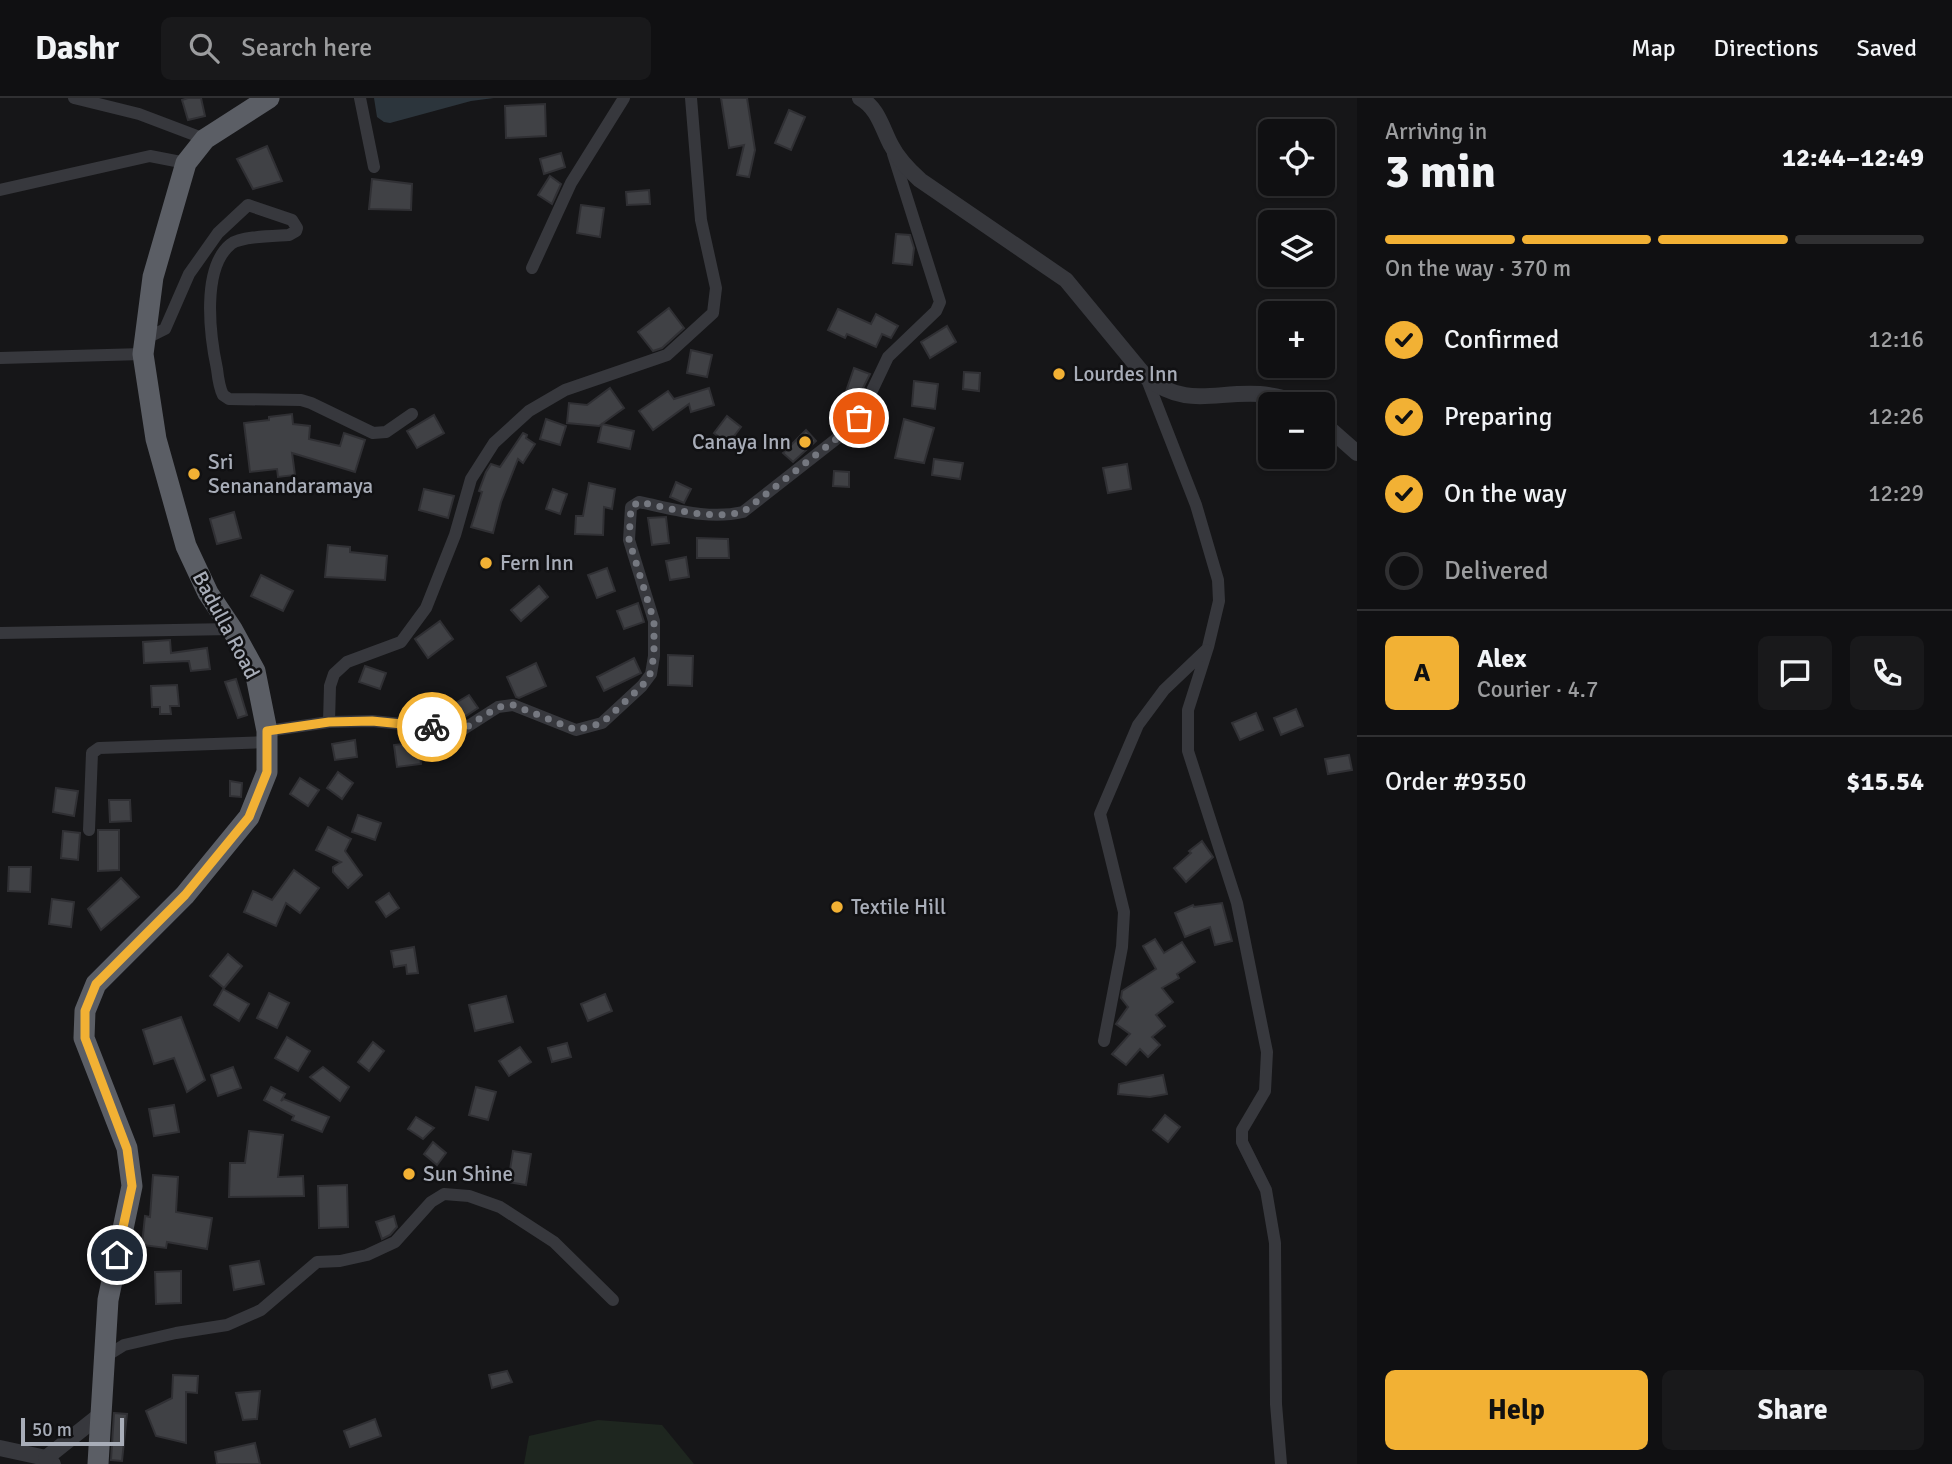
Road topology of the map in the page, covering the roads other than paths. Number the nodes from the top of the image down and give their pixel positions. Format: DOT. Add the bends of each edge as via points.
graph roads {
  1 [pos="74,98"];
  2 [pos="269,98"];
  3 [pos="360,98"];
  4 [pos="624,98"];
  5 [pos="691,98"];
  6 [pos="865,99"];
  7 [pos="205,139"];
  8 [pos="890,144"];
  9 [pos="186,163"];
  10 [pos="374,167"];
  11 [pos="0,190"];
  12 [pos="532,268"];
  13 [pos="144,347"];
  14 [pos="0,358"];
  15 [pos="1146,377"];
  16 [pos="1258,394"];
  17 [pos="412,414"];
  18 [pos="1335,434"];
  19 [pos="1357,453"];
  20 [pos="232,629"];
  21 [pos="0,633"];
  22 [pos="1208,647"];
  23 [pos="329,722"];
  24 [pos="267,736"];
  25 [pos="89,830"];
  26 [pos="1104,1041"];
  27 [pos="613,1300"];
  28 [pos="103,1359"];
  29 [pos="100,1415"];
  30 [pos="0,1448"];
  31 [pos="50,1461"];
  32 [pos="98,1464"];
  33 [pos="1281,1464"];
  1 -- 7 [label="street" via="139,114"];
  2 -- 7 [label="highway, Badulla Road"];
  3 -- 10 [label="street"];
  4 -- 12 [label="street" via="571,183"];
  5 -- 23 [label="street" via="701,220 716,288 713,313 667,355 565,390 529,411 494,443 471,479 426,608 401,642 347,662 334,674"];
  6 -- 8 [label="street"];
  7 -- 9 [label="highway, Badulla Road"];
  8 -- 15 [label="street" via="902,164 920,180 1066,280"];
  8 -- 23 [label="street" via="940,302 936,311 888,357 859,418 849,429 743,512 699,514 639,502 631,507 629,540 654,621 654,656 642,686 602,723 576,730 513,705 498,707 462,730 372,721"];
  9 -- 11 [label="street" via="150,156"];
  9 -- 13 [label="highway, Badulla Road" via="153,277"];
  13 -- 14 [label="street"];
  13 -- 17 [label="street" via="165,329 189,274 218,233 248,205 292,220 297,228 289,234 235,242 215,270 210,337 223,395 229,400 301,400 380,434"];
  13 -- 20 [label="highway, Badulla Road" via="156,439 186,546 208,593"];
  15 -- 16 [label="street" via="1162,390 1181,396"];
  15 -- 22 [label="street" via="1196,505 1219,580 1220,601"];
  18 -- 19 [label="street"];
  20 -- 21 [label="street"];
  20 -- 24 [label="highway, Badulla Road" via="255,671"];
  22 -- 26 [label="street" via="1164,690 1138,725 1100,814 1124,912"];
  22 -- 33 [label="street" via="1188,710 1188,751 1237,903 1267,1052 1265,1091 1242,1130 1242,1142 1266,1190 1275,1243"];
  23 -- 24 [label="street"];
  24 -- 25 [label="street" via="94,750"];
  24 -- 28 [label="highway, Badulla Road" via="267,772 249,817 185,895 96,984 85,1011 85,1038 127,1149 132,1186 108,1300"];
  27 -- 28 [label="street" via="554,1242 500,1207 469,1196 444,1194 395,1242 367,1255 317,1262 261,1310 227,1325 124,1345"];
  28 -- 29 [label="highway, Badulla Road"];
  29 -- 31 [label="street"];
  29 -- 32 [label="highway, Badulla Road"];
  30 -- 31 [label="street"];
}
